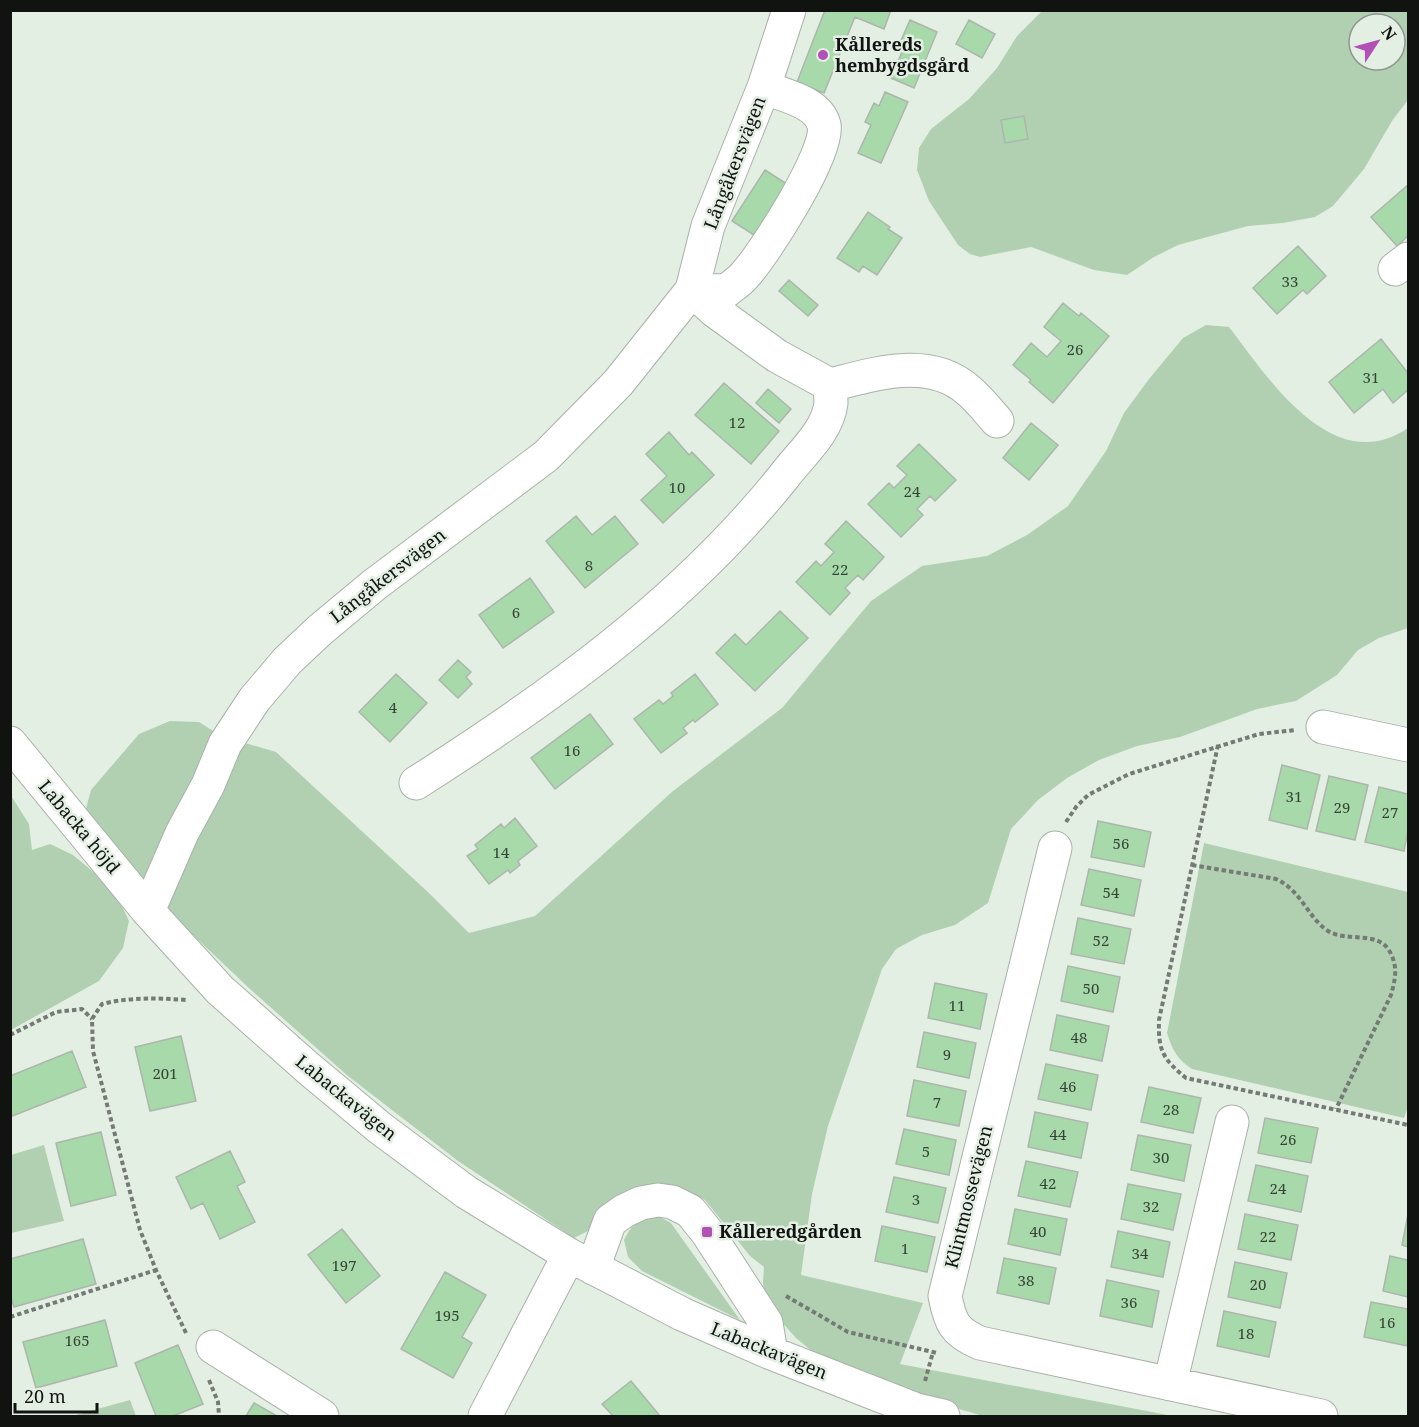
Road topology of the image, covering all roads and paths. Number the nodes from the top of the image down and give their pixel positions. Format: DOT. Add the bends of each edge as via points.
graph roads {
  1 [pos="789,10"];
  2 [pos="764,87"];
  3 [pos="692,290"];
  4 [pos="830,385"];
  5 [pos="997,421"];
  6 [pos="1323,727"];
  7 [pos="10,743"];
  8 [pos="1218,746"];
  9 [pos="1408,746"];
  10 [pos="416,783"];
  11 [pos="1055,848"];
  12 [pos="1192,865"];
  13 [pos="148,911"];
  14 [pos="220,990"];
  15 [pos="92,1019"];
  16 [pos="10,1035"];
  17 [pos="1335,1109"];
  18 [pos="1232,1122"];
  19 [pos="1408,1125"];
  20 [pos="581,1262"];
  21 [pos="156,1270"];
  22 [pos="778,1291"];
  23 [pos="10,1317"];
  24 [pos="964,1336"];
  25 [pos="213,1347"];
  26 [pos="771,1353"];
  27 [pos="1170,1384"];
  28 [pos="322,1416"];
  29 [pos="485,1416"];
  30 [pos="944,1416"];
  31 [pos="1321,1416"];
  1 -- 2 [label="street"];
  2 -- 3 [label="street, Långåkersvägen" via="708,226"];
  2 -- 3 [label="street, Långåkersvägen" via="810,106 825,126 822,145 796,198 745,276 726,291"];
  3 -- 4 [label="street" via="777,356"];
  3 -- 13 [label="street, Långåkersvägen" via="618,383 546,456 374,585 287,661 254,700 225,744"];
  4 -- 5 [label="street" via="883,372 934,372 969,390"];
  4 -- 10 [label="street" via="831,404 824,426 721,548 589,663 472,748"];
  6 -- 8 [label="path" via="1259,734"];
  6 -- 9 [label="street"];
  7 -- 13 [label="street, Labacka höjd"];
  8 -- 11 [label="path" via="1129,774 1088,795 1065,823"];
  8 -- 12 [label="path"];
  11 -- 24 [label="street, Klintmossevägen" via="945,1296 949,1318"];
  12 -- 17 [label="path" via="1159,1020 1162,1054 1186,1078"];
  12 -- 17 [label="path" via="1276,879 1295,891 1327,930 1340,937 1384,943 1390,951 1396,977 1391,995"];
  13 -- 14 [label="street, Labackavägen"];
  14 -- 15 [label="path" via="206,1002 120,999 102,1004"];
  14 -- 20 [label="street, Labackavägen" via="380,1128 466,1192"];
  15 -- 16 [label="path" via="82,1009 56,1012"];
  15 -- 21 [label="path" via="96,1063 140,1230"];
  17 -- 19 [label="path"];
  18 -- 27 [label="street"];
  20 -- 26 [label="street, Labackavägen" via="682,1314"];
  20 -- 26 [label="street" via="610,1221 624,1211 641,1203 672,1202 690,1211 707,1232 766,1323"];
  20 -- 29 [label="street"];
  21 -- 23 [label="path"];
  21 -- 25 [label="path" via="191,1343 201,1339"];
  22 -- 24 [label="path" via="849,1332 956,1355"];
  24 -- 27 [label="street"];
  25 -- 28 [label="street"];
  26 -- 30 [label="street, Labackavägen" via="917,1410"];
  27 -- 31 [label="street"];
}
